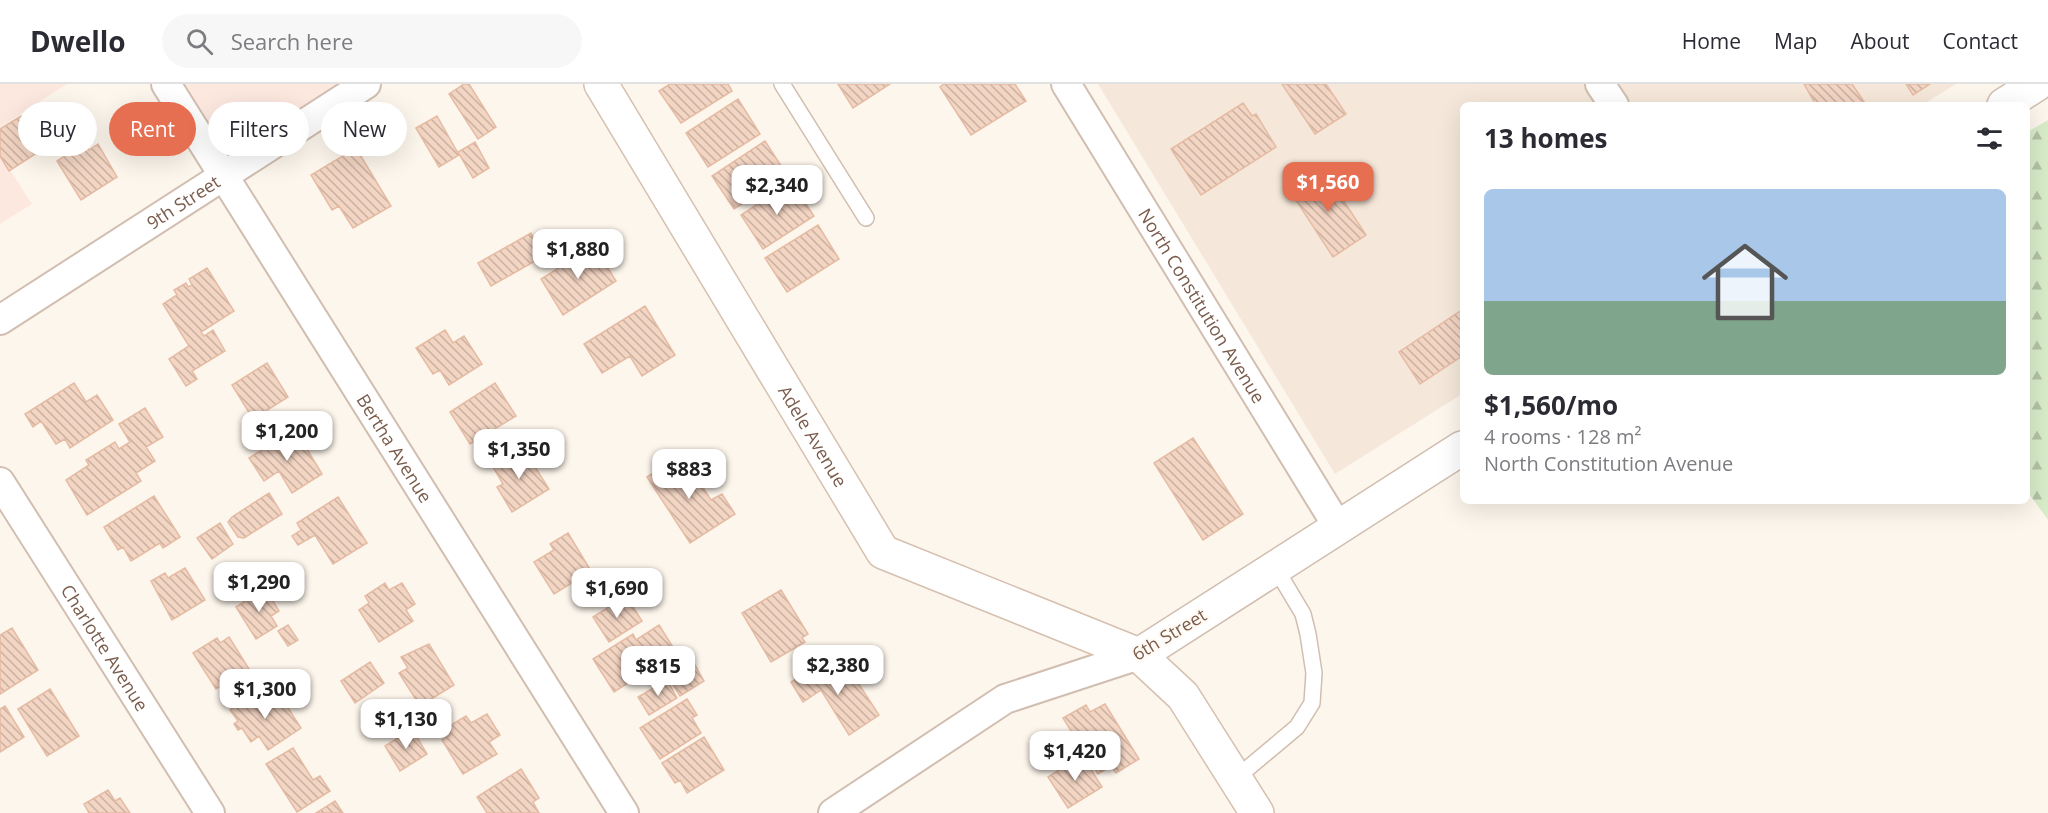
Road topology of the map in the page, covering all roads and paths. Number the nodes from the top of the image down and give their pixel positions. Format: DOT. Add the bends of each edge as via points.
graph roads {
  1 [pos="166,84"];
  2 [pos="366,84"];
  3 [pos="601,84"];
  4 [pos="782,84"];
  5 [pos="1066,84"];
  6 [pos="1600,84"];
  7 [pos="2037,84"];
  8 [pos="1612,102"];
  9 [pos="2009,102"];
  10 [pos="223,175"];
  11 [pos="866,218"];
  12 [pos="0,320"];
  13 [pos="1460,449"];
  14 [pos="0,482"];
  15 [pos="1338,527"];
  16 [pos="1275,567"];
  17 [pos="1139,655"];
  18 [pos="1235,779"];
  19 [pos="210,813"];
  20 [pos="624,813"];
  21 [pos="833,813"];
  22 [pos="1257,813"];
  1 -- 10 [label="street, Bertha Avenue"];
  2 -- 10 [label="street, 9th Street"];
  3 -- 17 [label="main road, Adele Avenue" via="883,552"];
  4 -- 11 [label="lane"];
  5 -- 15 [label="street, North Constitution Avenue"];
  6 -- 8 [label="street"];
  7 -- 9 [label="main road"];
  10 -- 12 [label="street, 9th Street"];
  10 -- 20 [label="street, Bertha Avenue"];
  13 -- 15 [label="main road, 6th Street"];
  14 -- 19 [label="street, Charlotte Avenue"];
  15 -- 16 [label="main road, 6th Street"];
  16 -- 17 [label="main road, 6th Street"];
  16 -- 18 [label="lane" via="1303,614 1314,673 1312,703 1297,727"];
  17 -- 18 [label="main road" via="1183,696"];
  17 -- 21 [label="street, 6th Street" via="1005,699"];
  18 -- 22 [label="main road"];
}
